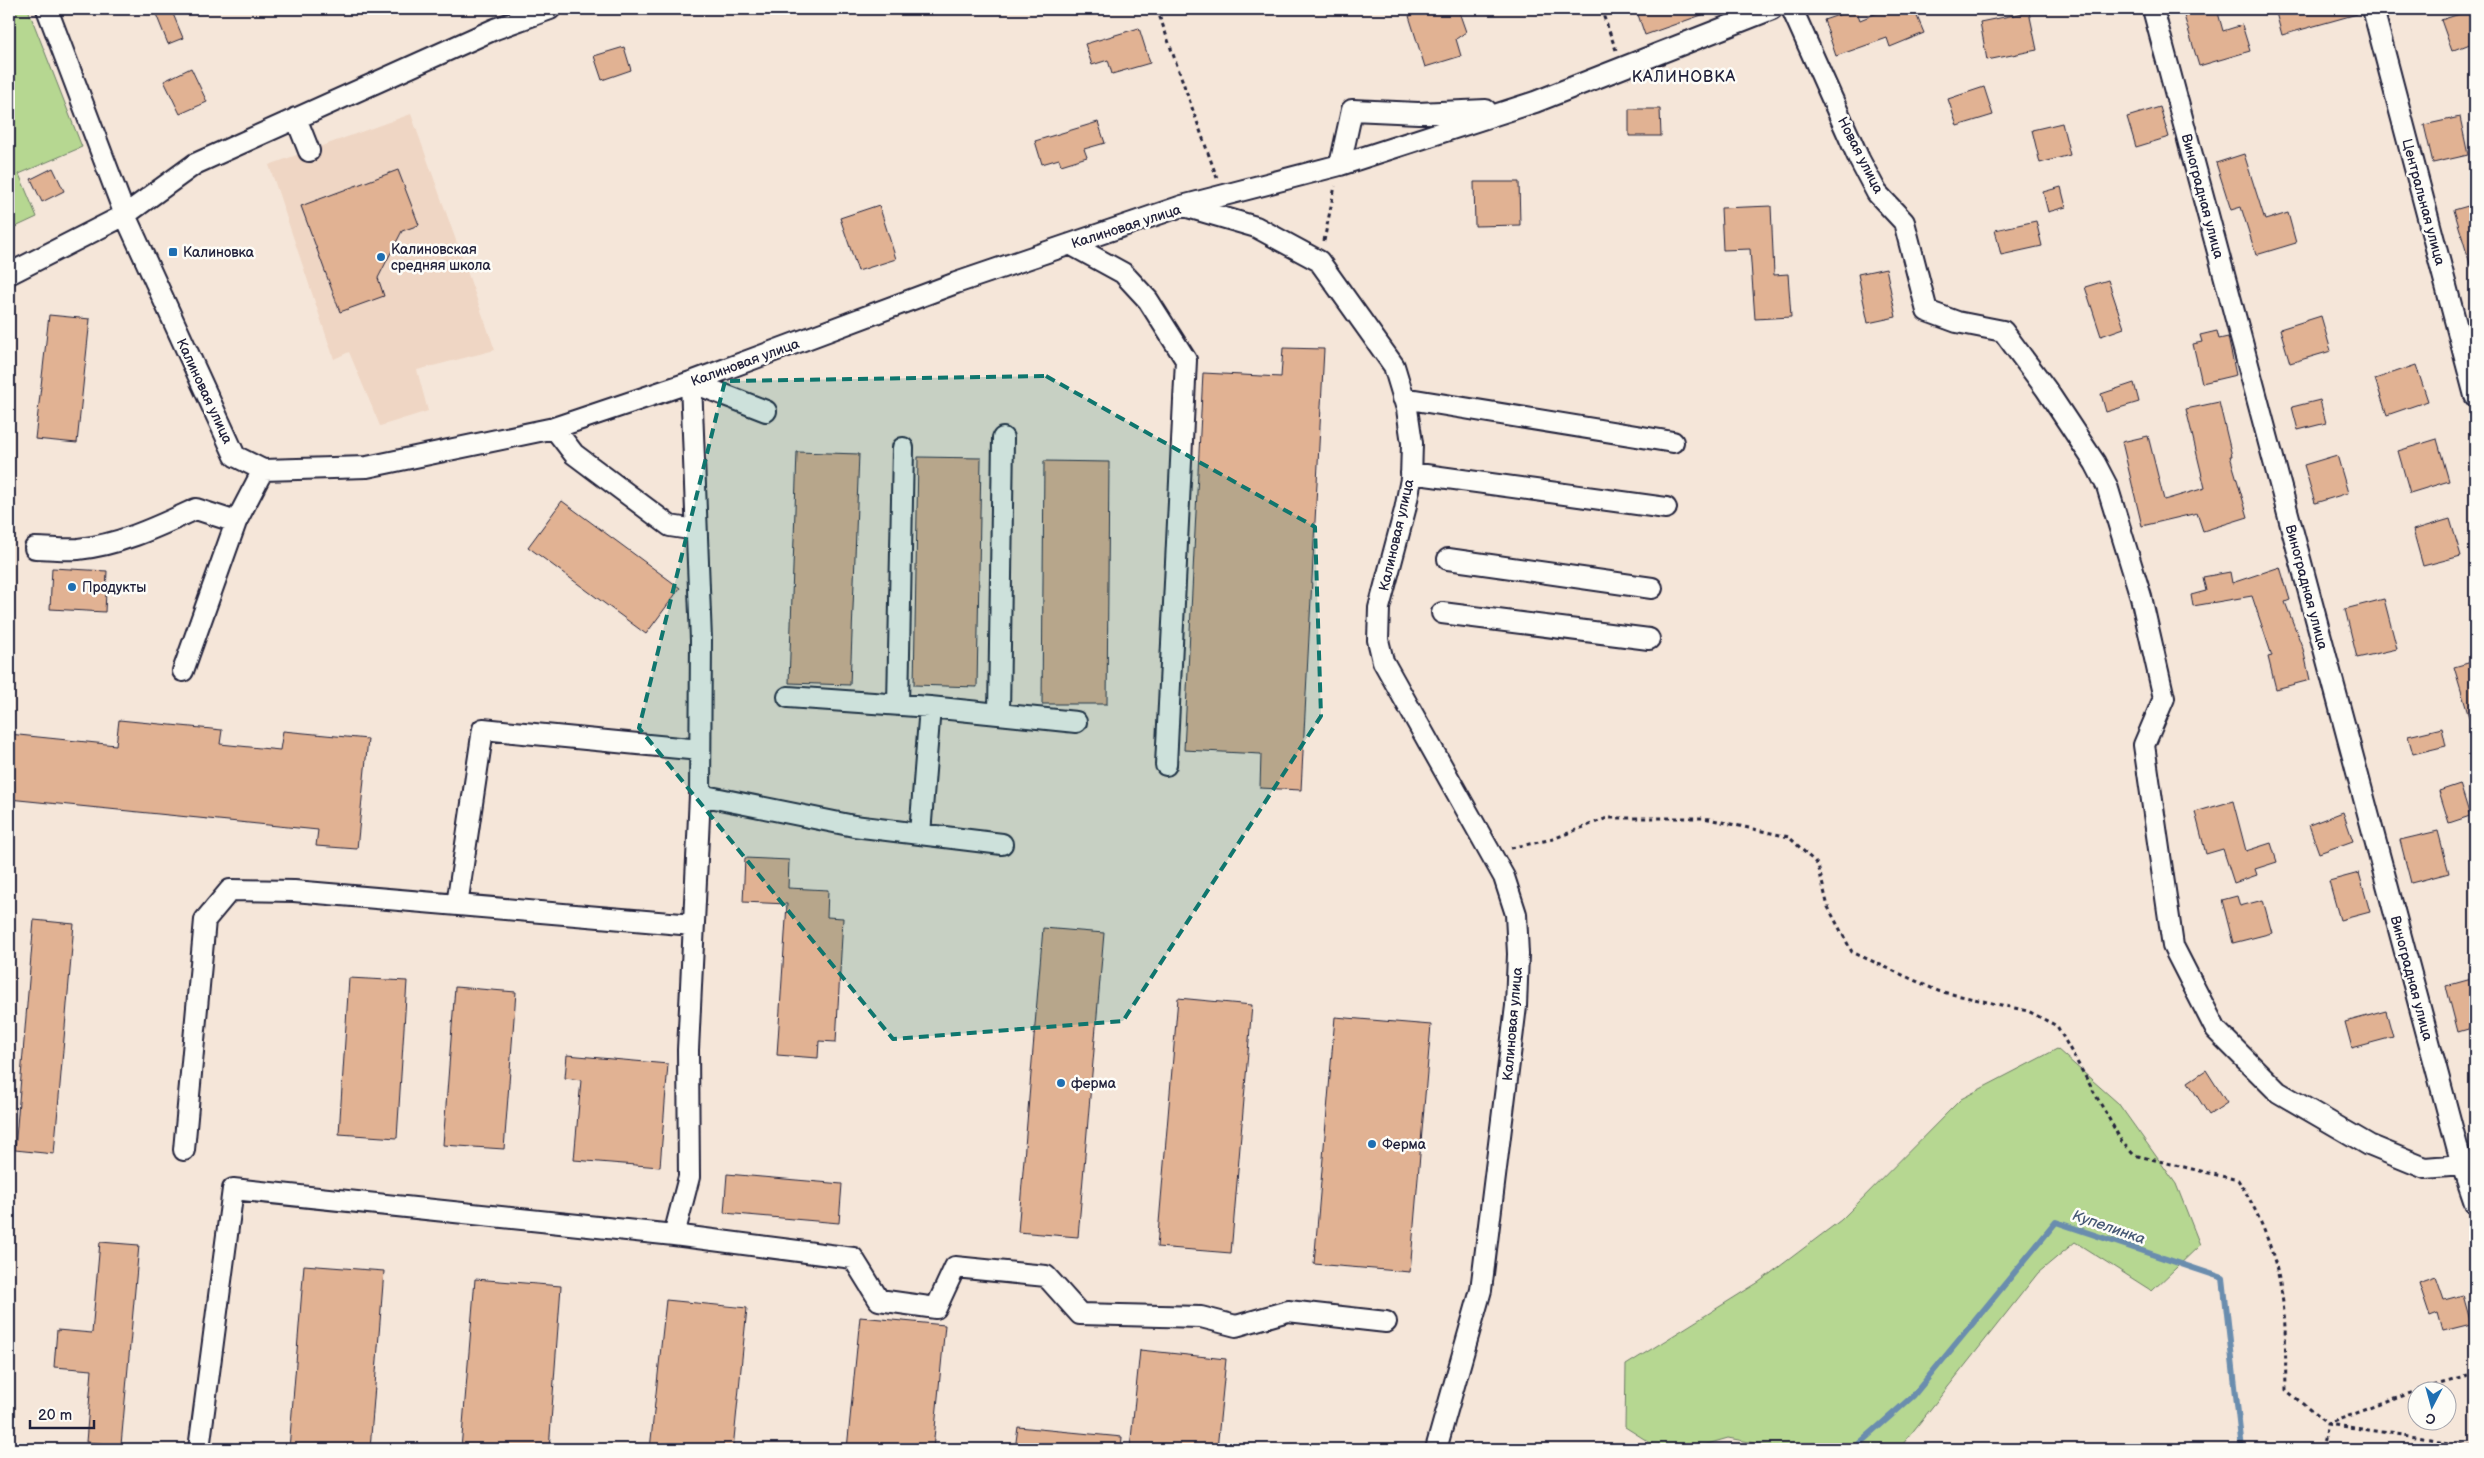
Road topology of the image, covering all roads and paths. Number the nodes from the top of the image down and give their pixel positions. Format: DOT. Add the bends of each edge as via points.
graph roads {
  1 [pos="48,9"];
  2 [pos="550,9"];
  3 [pos="1157,9"];
  4 [pos="1772,9"];
  5 [pos="1792,9"];
  6 [pos="2153,9"];
  7 [pos="2373,9"];
  8 [pos="1513,109"];
  9 [pos="296,118"];
  10 [pos="309,150"];
  11 [pos="1340,165"];
  12 [pos="1224,196"];
  13 [pos="1182,206"];
  14 [pos="125,215"];
  15 [pos="1070,244"];
  16 [pos="1319,261"];
  17 [pos="9,274"];
  18 [pos="691,382"];
  19 [pos="2475,396"];
  20 [pos="1403,398"];
  21 [pos="766,411"];
  22 [pos="554,428"];
  23 [pos="1003,438"];
  24 [pos="1673,442"];
  25 [pos="903,448"];
  26 [pos="263,470"];
  27 [pos="1411,473"];
  28 [pos="1666,508"];
  29 [pos="236,522"];
  30 [pos="696,530"];
  31 [pos="36,548"];
  32 [pos="1448,559"];
  33 [pos="1652,588"];
  34 [pos="1442,613"];
  35 [pos="1650,639"];
  36 [pos="183,671"];
  37 [pos="788,698"];
  38 [pos="898,705"];
  39 [pos="930,707"];
  40 [pos="998,714"];
  41 [pos="1076,722"];
  42 [pos="700,750"];
  43 [pos="1166,765"];
  44 [pos="700,795"];
  45 [pos="920,834"];
  46 [pos="1002,844"];
  47 [pos="1489,852"];
  48 [pos="457,905"];
  49 [pos="693,926"];
  50 [pos="184,1150"];
  51 [pos="2462,1166"];
  52 [pos="2475,1203"];
  53 [pos="674,1235"];
  54 [pos="1386,1322"];
  55 [pos="2475,1374"];
  56 [pos="2455,1380"];
  57 [pos="2406,1395"];
  58 [pos="2327,1424"];
  59 [pos="199,1449"];
  60 [pos="1436,1449"];
  61 [pos="2322,1449"];
  62 [pos="2475,1449"];
  1 -- 14 [label="street, Калиновая улица"];
  2 -- 9 [label="street" via="495,29"];
  3 -- 12 [label="path"];
  4 -- 8 [label="street"];
  5 -- 51 [label="street, Новая улица" via="1877,193 1904,222 1927,311 1957,322 2003,331 2095,463 2110,495 2140,597 2164,698 2144,745 2173,946 2216,1030 2278,1092 2369,1145 2425,1168"];
  6 -- 51 [label="street, Виноградная улица"];
  7 -- 19 [label="street, Центральная улица"];
  8 -- 11 [label="street"];
  8 -- 11 [label="street" via="1418,113 1352,110"];
  9 -- 10 [label="street"];
  9 -- 14 [label="street" via="195,164"];
  11 -- 12 [label="street"];
  11 -- 16 [label="path"];
  12 -- 13 [label="street"];
  13 -- 15 [label="street, Калиновая улица"];
  13 -- 16 [label="street, Калиновая улица" via="1256,227"];
  14 -- 17 [label="street"];
  14 -- 26 [label="street, Калиновая улица" via="235,456"];
  15 -- 18 [label="street, Калиновая улица"];
  15 -- 43 [label="street" via="1123,273 1148,300 1186,360"];
  16 -- 20 [label="street, Калиновая улица" via="1394,366"];
  18 -- 21 [label="street"];
  18 -- 22 [label="street, Калиновая улица"];
  18 -- 30 [label="street"];
  20 -- 24 [label="street"];
  20 -- 27 [label="street, Калиновая улица" via="1412,443"];
  22 -- 26 [label="street, Калиновая улица" via="367,467"];
  22 -- 30 [label="street" via="574,454 670,526"];
  23 -- 40 [label="street"];
  25 -- 38 [label="street"];
  26 -- 29 [label="street"];
  27 -- 28 [label="street"];
  27 -- 47 [label="street, Калиновая улица" via="1405,510 1379,608 1378,640 1383,661"];
  29 -- 31 [label="street" via="196,509 155,528 95,546"];
  29 -- 36 [label="street"];
  30 -- 42 [label="street" via="701,640"];
  32 -- 33 [label="street"];
  34 -- 35 [label="street"];
  37 -- 38 [label="street"];
  38 -- 39 [label="street"];
  39 -- 40 [label="street"];
  39 -- 45 [label="street"];
  40 -- 41 [label="street"];
  42 -- 44 [label="street"];
  42 -- 48 [label="street" via="483,729"];
  44 -- 45 [label="street" via="854,826"];
  44 -- 49 [label="street"];
  45 -- 46 [label="street"];
  47 -- 58 [label="path" via="1553,839 1607,818 1704,818 1789,837 1818,865 1828,907 1852,952 1938,991 2028,1011 2057,1026 2122,1142 2134,1155 2238,1180 2250,1198 2269,1245 2281,1290 2286,1390"];
  47 -- 60 [label="street, Калиновая улица" via="1504,877 1516,914 1516,1006 1480,1290"];
  48 -- 49 [label="street"];
  48 -- 50 [label="street" via="294,890 230,890 205,920"];
  49 -- 53 [label="street" via="688,1050 689,1177"];
  51 -- 52 [label="street, Виноградная улица"];
  53 -- 54 [label="street" via="853,1258 879,1300 936,1308 955,1267 1046,1276 1080,1314 1201,1317 1236,1326 1288,1311"];
  53 -- 59 [label="street" via="233,1189"];
  55 -- 56 [label="path"];
  57 -- 58 [label="path"];
  58 -- 61 [label="path"];
  58 -- 62 [label="path" via="2431,1439"];
}
